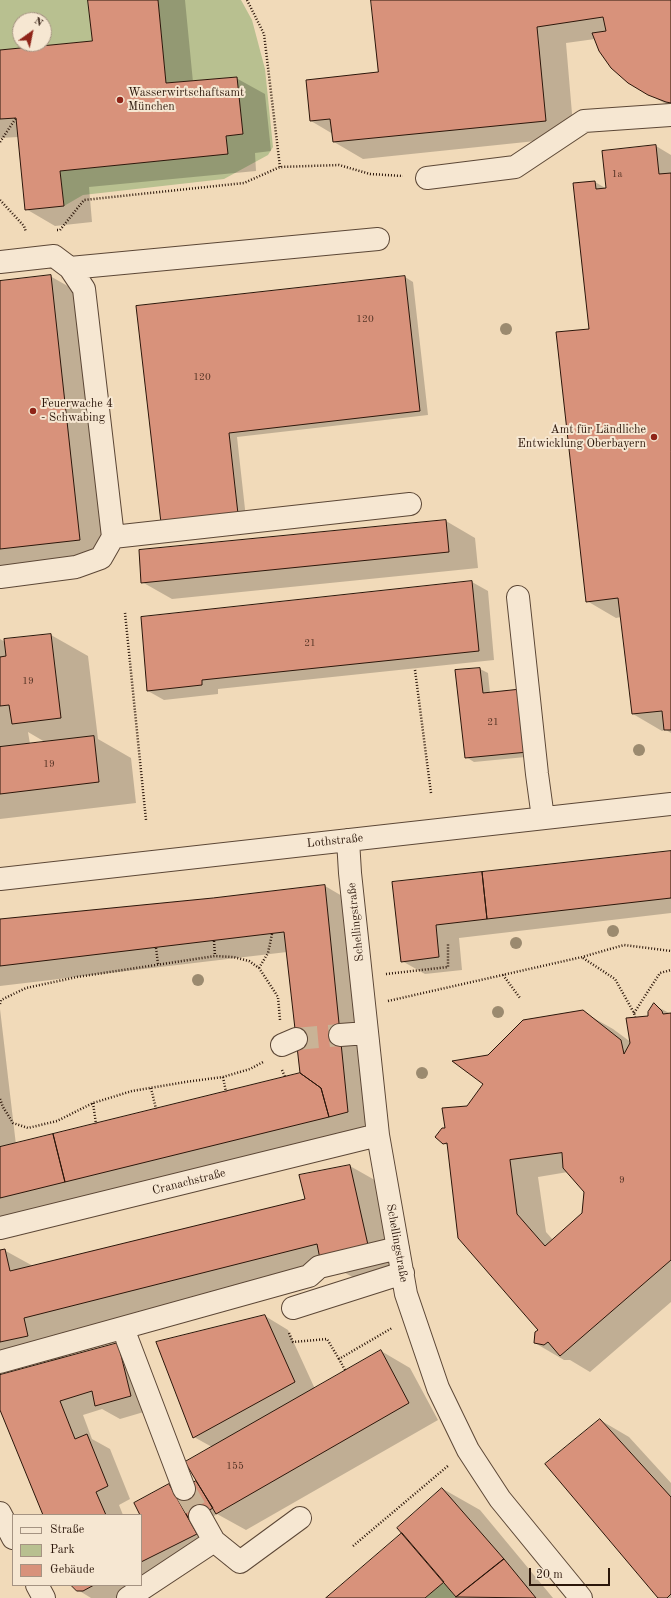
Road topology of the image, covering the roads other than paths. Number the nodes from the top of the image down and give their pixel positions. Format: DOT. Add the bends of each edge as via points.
graph roads {
  1 [pos="671,115"];
  2 [pos="427,178"];
  3 [pos="378,239"];
  4 [pos="0,262"];
  5 [pos="70,268"];
  6 [pos="410,504"];
  7 [pos="113,537"];
  8 [pos="0,576"];
  9 [pos="518,597"];
  10 [pos="671,804"];
  11 [pos="544,818"];
  12 [pos="348,840"];
  13 [pos="0,879"];
  14 [pos="367,1033"];
  15 [pos="340,1035"];
  16 [pos="378,1135"];
  17 [pos="0,1228"];
  18 [pos="398,1248"];
  19 [pos="403,1273"];
  20 [pos="293,1308"];
  21 [pos="127,1339"];
  22 [pos="0,1362"];
  23 [pos="184,1489"];
  24 [pos="0,1512"];
  25 [pos="200,1516"];
  26 [pos="300,1518"];
  27 [pos="12,1536"];
  28 [pos="214,1541"];
  29 [pos="38,1586"];
  30 [pos="44,1598"];
  31 [pos="128,1598"];
  32 [pos="581,1598"];
  1 -- 2 [label="street" via="584,121 515,167"];
  3 -- 5 [label="street"];
  4 -- 5 [label="street" via="54,256"];
  5 -- 7 [label="street" via="84,289"];
  6 -- 7 [label="street"];
  7 -- 8 [label="street" via="101,558 76,567"];
  9 -- 11 [label="street"];
  10 -- 11 [label="street, Lothstraße"];
  11 -- 12 [label="street, Lothstraße"];
  12 -- 13 [label="street, Lothstraße"];
  12 -- 14 [label="street, Schellingstraße"];
  14 -- 15 [label="street"];
  14 -- 16 [label="street, Schellingstraße"];
  16 -- 17 [label="street, Cranachstraße"];
  16 -- 18 [label="street, Schellingstraße"];
  18 -- 19 [label="street, Schellingstraße"];
  18 -- 22 [label="street" via="319,1267 309,1276"];
  19 -- 20 [label="street"];
  19 -- 32 [label="street, Schellingstraße" via="406,1294 438,1388 468,1450 500,1498"];
  21 -- 23 [label="street"];
  24 -- 27 [label="street"];
  25 -- 28 [label="street"];
  26 -- 28 [label="street" via="240,1562"];
  28 -- 31 [label="street"];
  29 -- 30 [label="street"];
}
